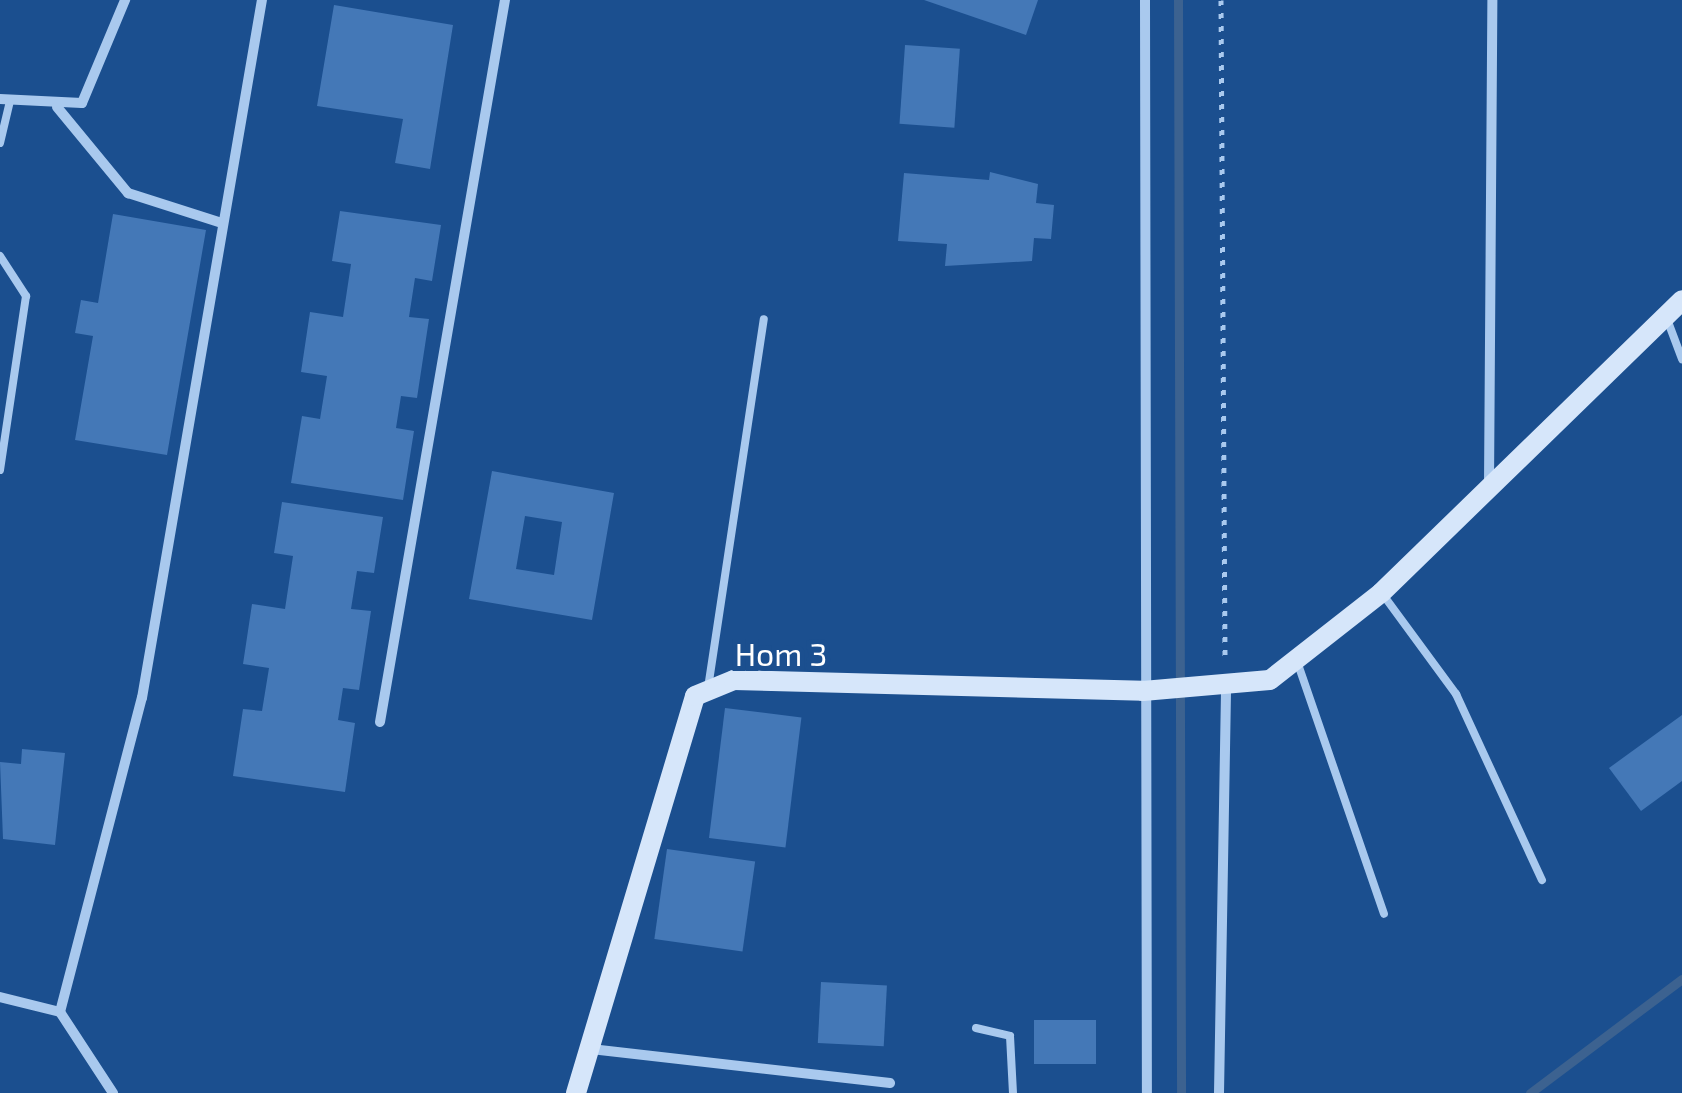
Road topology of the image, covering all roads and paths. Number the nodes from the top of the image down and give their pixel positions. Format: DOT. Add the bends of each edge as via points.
graph roads {
  1 [pos="124,0"];
  2 [pos="262,0"];
  3 [pos="505,0"];
  4 [pos="1145,0"];
  5 [pos="1221,0"];
  6 [pos="1492,0"];
  7 [pos="5,100"];
  8 [pos="56,108"];
  9 [pos="0,143"];
  10 [pos="219,222"];
  11 [pos="0,256"];
  12 [pos="1682,300"];
  13 [pos="1666,314"];
  14 [pos="764,319"];
  15 [pos="1682,359"];
  16 [pos="0,470"];
  17 [pos="1489,485"];
  18 [pos="1381,593"];
  19 [pos="1299,666"];
  20 [pos="708,688"];
  21 [pos="1221,688"];
  22 [pos="1150,690"];
  23 [pos="380,722"];
  24 [pos="1542,880"];
  25 [pos="1384,914"];
  26 [pos="0,998"];
  27 [pos="60,1012"];
  28 [pos="976,1028"];
  29 [pos="591,1049"];
  30 [pos="890,1083"];
  31 [pos="114,1093"];
  32 [pos="576,1093"];
  33 [pos="1013,1093"];
  34 [pos="1146,1093"];
  35 [pos="1219,1093"];
  1 -- 8 [label="street" via="96,82 82,103"];
  2 -- 10 [label="street"];
  3 -- 23 [label="street"];
  4 -- 22 [label="street"];
  5 -- 21 [label="path"];
  6 -- 17 [label="street"];
  7 -- 8 [label="street"];
  7 -- 9 [label="lane"];
  8 -- 10 [label="street" via="128,192"];
  10 -- 27 [label="street" via="142,698"];
  11 -- 16 [label="lane" via="26,296"];
  12 -- 13 [label="street"];
  13 -- 15 [label="lane"];
  13 -- 17 [label="street"];
  14 -- 20 [label="lane"];
  17 -- 18 [label="street"];
  18 -- 19 [label="street"];
  18 -- 24 [label="lane" via="1456,694"];
  19 -- 21 [label="street, Hom 3"];
  19 -- 25 [label="lane"];
  20 -- 22 [label="street, Hom 3" via="734,680"];
  20 -- 29 [label="street, Hom 3" via="689,707 655,804"];
  21 -- 22 [label="street, Hom 3"];
  21 -- 35 [label="street"];
  22 -- 34 [label="street"];
  26 -- 27 [label="street"];
  27 -- 31 [label="street"];
  28 -- 33 [label="lane" via="1010,1036"];
  29 -- 30 [label="street"];
  29 -- 32 [label="street, Hom 3"];
}
